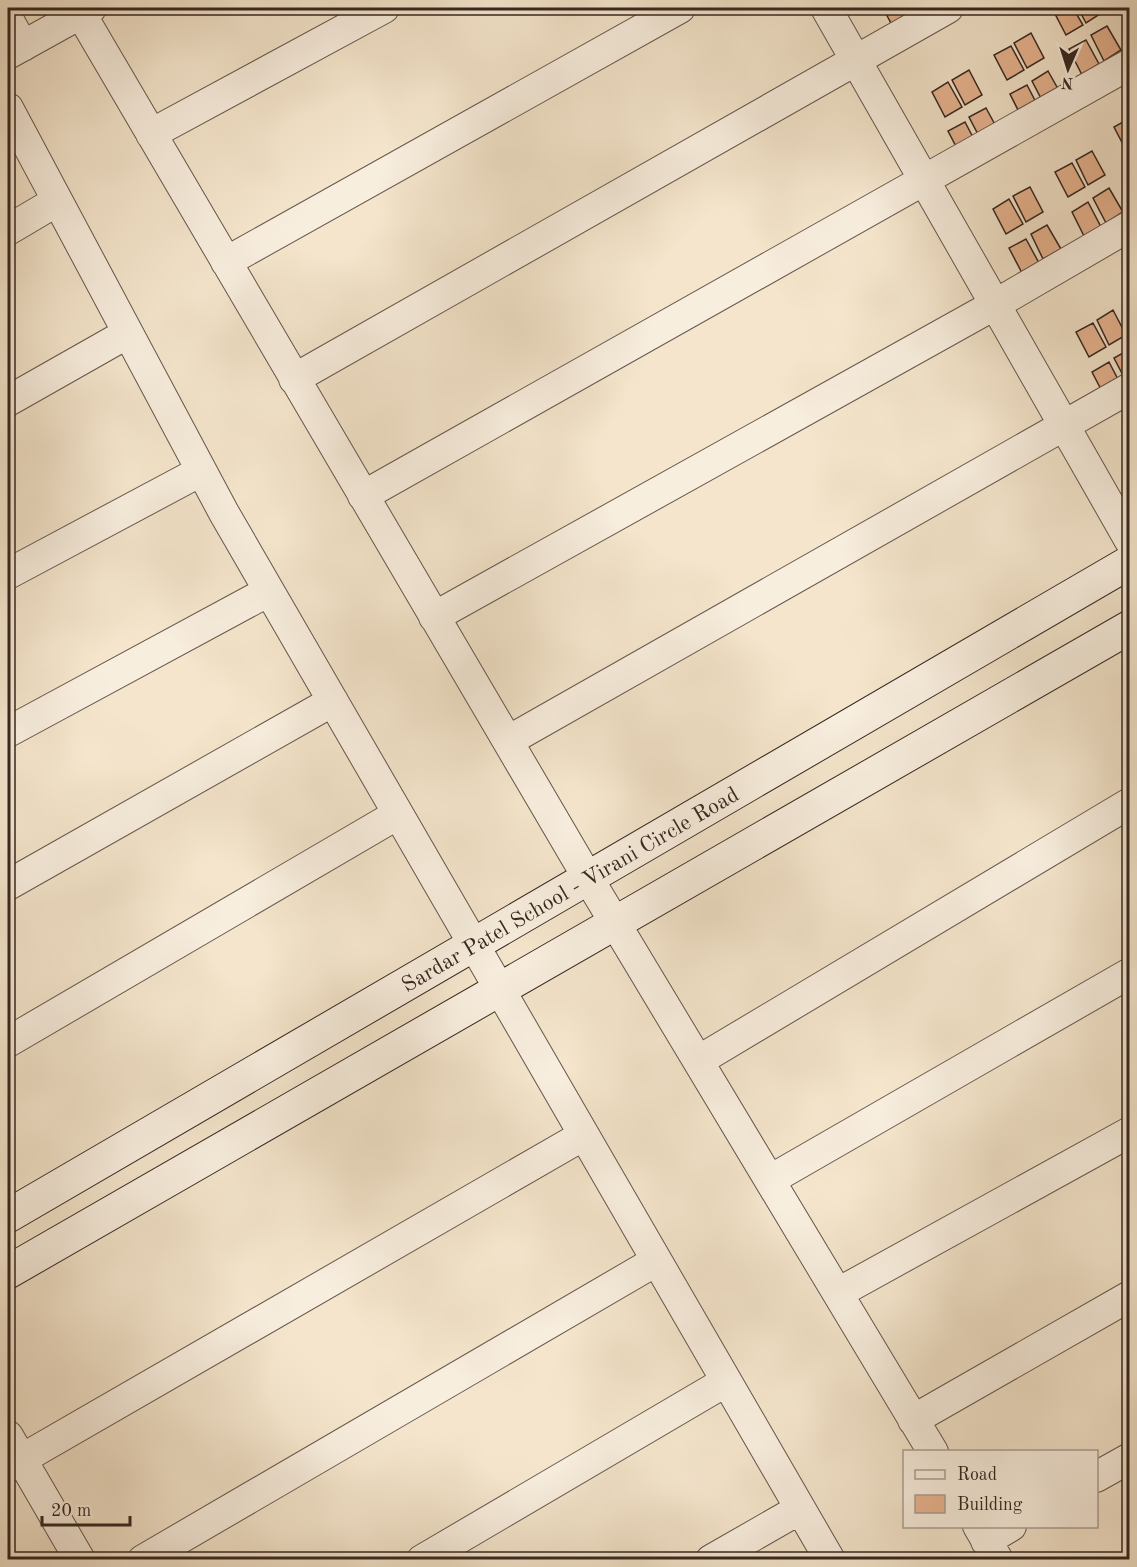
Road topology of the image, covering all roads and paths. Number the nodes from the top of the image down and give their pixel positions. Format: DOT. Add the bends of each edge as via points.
graph roads {
  1 [pos="384,8"];
  2 [pos="680,8"];
  3 [pos="826,8"];
  4 [pos="948,8"];
  5 [pos="86,11"];
  6 [pos="8,19"];
  7 [pos="15,50"];
  8 [pos="856,59"];
  9 [pos="1130,64"];
  10 [pos="8,108"];
  11 [pos="151,134"];
  12 [pos="924,179"];
  13 [pos="57,201"];
  14 [pos="1130,226"];
  15 [pos="8,230"];
  16 [pos="226,262"];
  17 [pos="996,304"];
  18 [pos="128,333"];
  19 [pos="294,379"];
  20 [pos="1130,388"];
  21 [pos="8,400"];
  22 [pos="1064,425"];
  23 [pos="201,471"];
  24 [pos="363,496"];
  25 [pos="1130,541"];
  26 [pos="1130,562"];
  27 [pos="8,574"];
  28 [pos="269,591"];
  29 [pos="434,617"];
  30 [pos="1130,627"];
  31 [pos="333,701"];
  32 [pos="8,732"];
  33 [pos="508,741"];
  34 [pos="1130,803"];
  35 [pos="399,814"];
  36 [pos="588,878"];
  37 [pos="8,885"];
  38 [pos="615,923"];
  39 [pos="474,944"];
  40 [pos="1130,973"];
  41 [pos="500,989"];
  42 [pos="8,1042"];
  43 [pos="698,1060"];
  44 [pos="1130,1132"];
  45 [pos="584,1135"];
  46 [pos="770,1180"];
  47 [pos="8,1216"];
  48 [pos="656,1261"];
  49 [pos="8,1272"];
  50 [pos="838,1293"];
  51 [pos="1130,1296"];
  52 [pos="725,1382"];
  53 [pos="913,1420"];
  54 [pos="932,1450"];
  55 [pos="12,1454"];
  56 [pos="1130,1458"];
  57 [pos="1098,1476"];
  58 [pos="800,1509"];
  59 [pos="80,1560"];
  60 [pos="143,1560"];
  61 [pos="422,1560"];
  62 [pos="711,1560"];
  63 [pos="830,1560"];
  1 -- 11 [label="street"];
  2 -- 16 [label="street"];
  3 -- 8 [label="street"];
  4 -- 8 [label="street"];
  5 -- 7 [label="street"];
  5 -- 11 [label="street"];
  6 -- 7 [label="street"];
  8 -- 12 [label="street"];
  8 -- 19 [label="street"];
  9 -- 12 [label="street"];
  10 -- 13 [label="street"];
  11 -- 16 [label="street"];
  12 -- 17 [label="street"];
  12 -- 24 [label="street"];
  13 -- 15 [label="street"];
  13 -- 18 [label="street"];
  14 -- 17 [label="street"];
  16 -- 19 [label="street"];
  17 -- 22 [label="street"];
  17 -- 29 [label="street"];
  18 -- 21 [label="street"];
  18 -- 23 [label="street"];
  19 -- 24 [label="street"];
  20 -- 22 [label="street"];
  22 -- 25 [label="street"];
  22 -- 33 [label="street"];
  23 -- 27 [label="street"];
  23 -- 28 [label="street"];
  24 -- 29 [label="street"];
  26 -- 36 [label="street, Sardar Patel School - Virani Circle Road"];
  28 -- 31 [label="street"];
  28 -- 32 [label="street"];
  29 -- 33 [label="street"];
  30 -- 38 [label="street"];
  31 -- 35 [label="street"];
  31 -- 37 [label="street"];
  33 -- 36 [label="street"];
  34 -- 43 [label="street"];
  35 -- 39 [label="street"];
  35 -- 42 [label="street"];
  36 -- 38 [label="street"];
  36 -- 39 [label="street, Sardar Patel School - Virani Circle Road"];
  38 -- 41 [label="street"];
  38 -- 43 [label="street"];
  39 -- 41 [label="street"];
  39 -- 47 [label="street, Sardar Patel School - Virani Circle Road"];
  40 -- 46 [label="street"];
  41 -- 45 [label="street"];
  41 -- 49 [label="street"];
  43 -- 46 [label="street"];
  44 -- 50 [label="street"];
  45 -- 48 [label="street"];
  45 -- 55 [label="street"];
  46 -- 50 [label="street"];
  48 -- 52 [label="street"];
  48 -- 60 [label="street"];
  50 -- 53 [label="street"];
  51 -- 53 [label="street"];
  52 -- 58 [label="street"];
  52 -- 61 [label="street"];
  53 -- 54 [label="street"];
  55 -- 59 [label="street"];
  56 -- 57 [label="street"];
  58 -- 62 [label="street"];
  58 -- 63 [label="street"];
}
